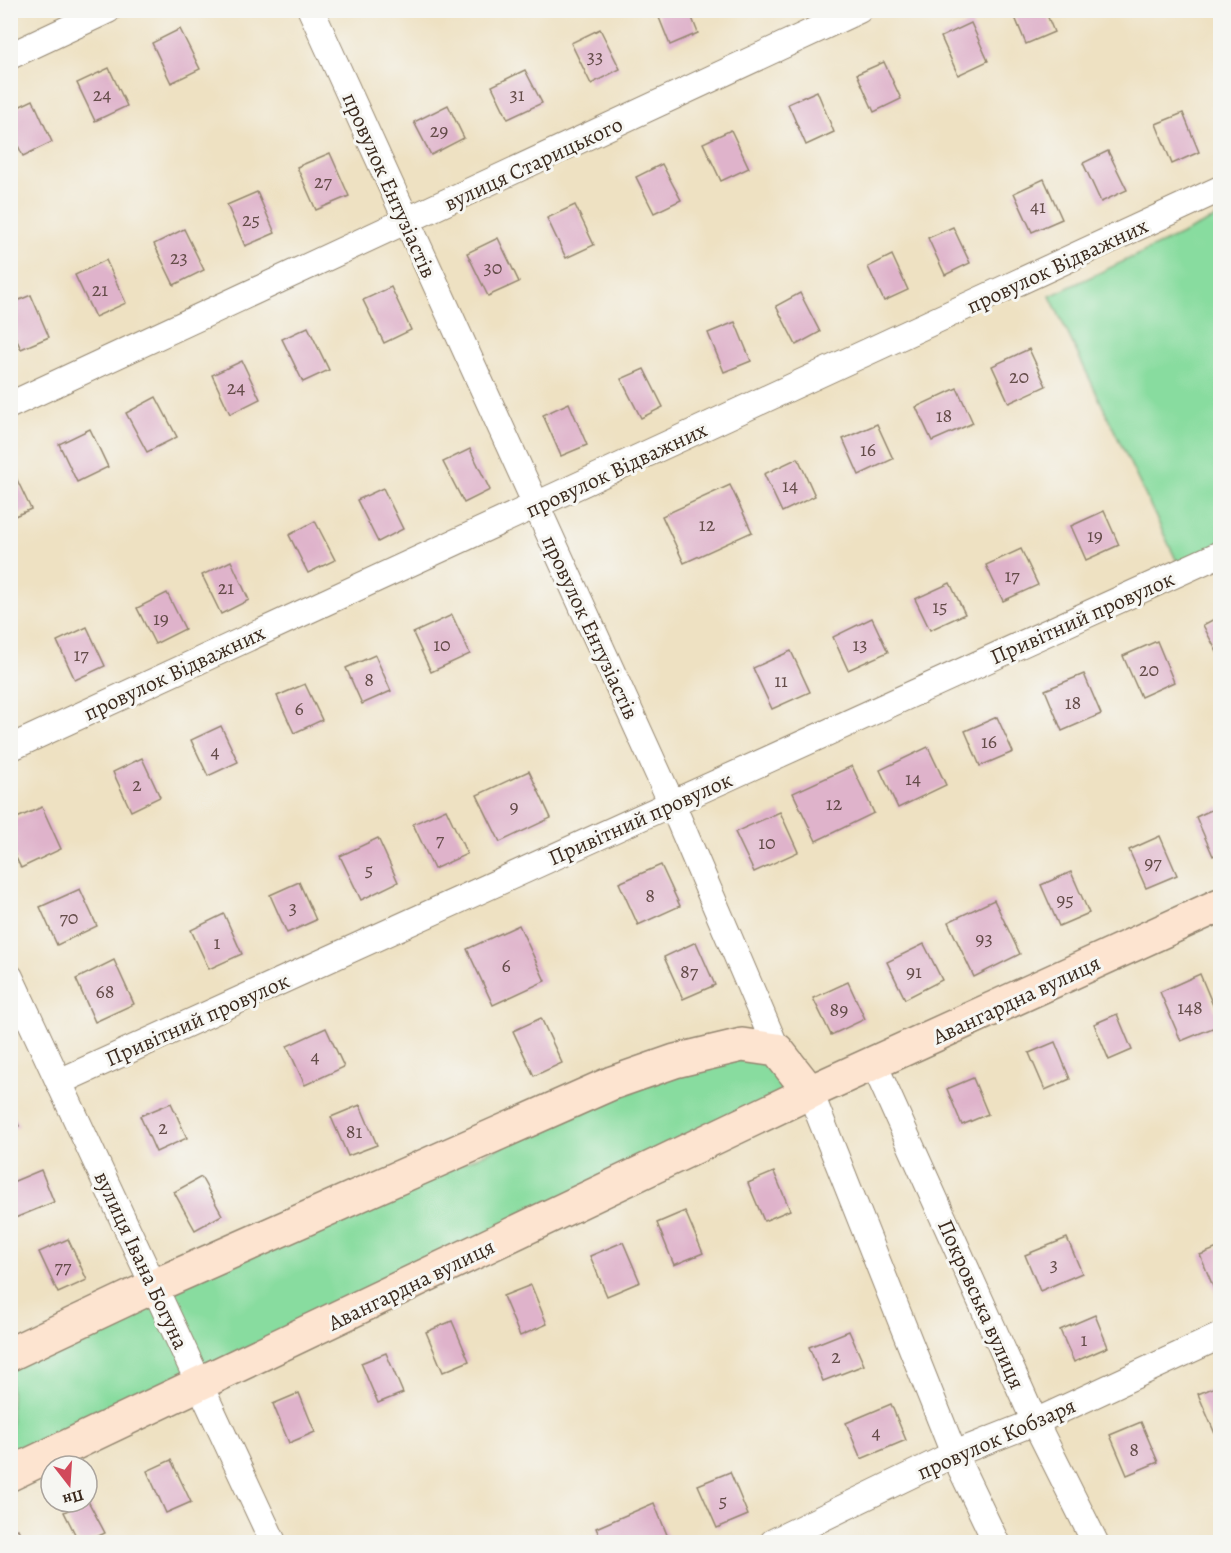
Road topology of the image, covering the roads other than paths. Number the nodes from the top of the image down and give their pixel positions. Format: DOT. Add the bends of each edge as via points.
graph roads {
  1 [pos="108,10"];
  2 [pos="311,10"];
  3 [pos="859,10"];
  4 [pos="10,56"];
  5 [pos="1221,189"];
  6 [pos="406,221"];
  7 [pos="10,405"];
  8 [pos="536,506"];
  9 [pos="1221,554"];
  10 [pos="10,748"];
  11 [pos="672,804"];
  12 [pos="1221,905"];
  13 [pos="10,977"];
  14 [pos="777,1050"];
  15 [pos="874,1064"];
  16 [pos="59,1082"];
  17 [pos="810,1092"];
  18 [pos="154,1286"];
  19 [pos="1221,1336"];
  20 [pos="10,1354"];
  21 [pos="200,1385"];
  22 [pos="1035,1422"];
  23 [pos="954,1454"];
  24 [pos="10,1474"];
  25 [pos="273,1542"];
  26 [pos="773,1542"];
  27 [pos="996,1542"];
  28 [pos="1095,1542"];
  1 -- 4 [label="street"];
  2 -- 6 [label="street, провулок Ентузіастів"];
  3 -- 6 [label="street, вулиця Старицького"];
  5 -- 8 [label="street, провулок Відважних"];
  6 -- 7 [label="street, вулиця Старицького"];
  6 -- 8 [label="street, провулок Ентузіастів"];
  8 -- 10 [label="street, провулок Відважних"];
  8 -- 11 [label="street, провулок Ентузіастів"];
  9 -- 11 [label="street, Привітний провулок"];
  11 -- 14 [label="street, провулок Ентузіастів"];
  11 -- 16 [label="street, Привітний провулок"];
  12 -- 15 [label="street, Авангардна вулиця"];
  13 -- 16 [label="street, вулиця Івана Богуна"];
  14 -- 17 [label="street"];
  14 -- 18 [label="street" via="742,1045 675,1061 612,1083"];
  15 -- 17 [label="street, Авангардна вулиця"];
  15 -- 22 [label="street, Покровська вулиця"];
  16 -- 18 [label="street, вулиця Івана Богуна"];
  17 -- 21 [label="street, Авангардна вулиця"];
  17 -- 23 [label="street"];
  18 -- 20 [label="street"];
  18 -- 21 [label="street, вулиця Івана Богуна"];
  19 -- 22 [label="street, провулок Кобзаря"];
  21 -- 24 [label="street, Авангардна вулиця"];
  21 -- 25 [label="street, вулиця Івана Богуна"];
  22 -- 23 [label="street, провулок Кобзаря"];
  22 -- 28 [label="street, Покровська вулиця"];
  23 -- 26 [label="street, провулок Кобзаря"];
  23 -- 27 [label="street"];
}
